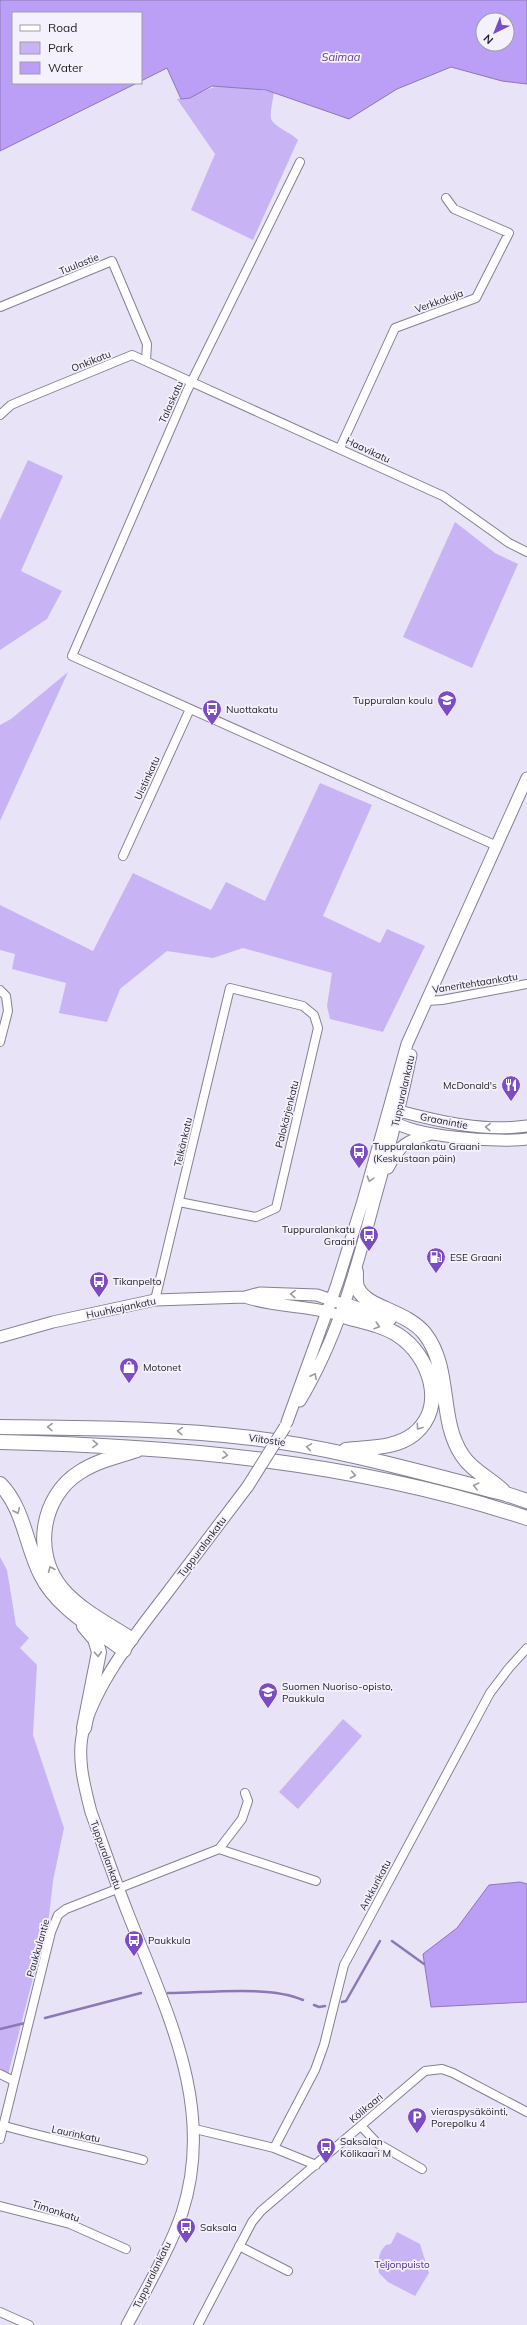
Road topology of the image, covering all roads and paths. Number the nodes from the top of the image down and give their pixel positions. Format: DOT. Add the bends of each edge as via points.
graph roads {
  1 [pos="300,162"];
  2 [pos="446,198"];
  3 [pos="0,306"];
  4 [pos="146,361"];
  5 [pos="191,382"];
  6 [pos="0,415"];
  7 [pos="340,448"];
  8 [pos="527,552"];
  9 [pos="190,708"];
  10 [pos="527,778"];
  11 [pos="497,846"];
  12 [pos="123,856"];
  13 [pos="527,984"];
  14 [pos="230,988"];
  15 [pos="3,993"];
  16 [pos="426,1003"];
  17 [pos="0,1042"];
  18 [pos="399,1111"];
  19 [pos="388,1115"];
  20 [pos="396,1124"];
  21 [pos="527,1126"];
  22 [pos="434,1133"];
  23 [pos="527,1139"];
  24 [pos="378,1188"];
  25 [pos="179,1202"];
  26 [pos="356,1272"];
  27 [pos="245,1297"];
  28 [pos="155,1300"];
  29 [pos="331,1300"];
  30 [pos="337,1311"];
  31 [pos="0,1337"];
  32 [pos="443,1378"];
  33 [pos="0,1427"];
  34 [pos="0,1442"];
  35 [pos="146,1448"];
  36 [pos="334,1451"];
  37 [pos="0,1484"];
  38 [pos="506,1494"];
  39 [pos="527,1501"];
  40 [pos="527,1518"];
  41 [pos="28,1541"];
  42 [pos="128,1644"];
  43 [pos="527,1648"];
  44 [pos="84,1728"];
  45 [pos="245,1793"];
  46 [pos="219,1848"];
  47 [pos="316,1881"];
  48 [pos="118,1889"];
  49 [pos="0,2074"];
  50 [pos="14,2081"];
  51 [pos="527,2112"];
  52 [pos="5,2126"];
  53 [pos="361,2126"];
  54 [pos="195,2130"];
  55 [pos="0,2139"];
  56 [pos="274,2148"];
  57 [pos="143,2160"];
  58 [pos="316,2164"];
  59 [pos="422,2169"];
  60 [pos="0,2206"];
  61 [pos="239,2246"];
  62 [pos="126,2249"];
  63 [pos="288,2271"];
  64 [pos="0,2312"];
  65 [pos="28,2325"];
  66 [pos="127,2325"];
  67 [pos="198,2325"];
  1 -- 5 [label="street, Talaskatu"];
  2 -- 7 [label="street, Verkkokuja" via="454,209 509,233 476,298 395,328"];
  3 -- 4 [label="street, Tuulastie" via="112,262 147,344"];
  4 -- 5 [label="street, Onkikatu"];
  4 -- 6 [label="street, Onkikatu" via="132,355 25,399"];
  5 -- 7 [label="street, Haavikatu"];
  5 -- 9 [label="street, Talaskatu" via="72,656"];
  7 -- 8 [label="street, Haavikatu" via="443,496 509,543"];
  9 -- 11 [label="street"];
  9 -- 12 [label="street, Uistinkatu"];
  10 -- 11 [label="street, Tuppuralankatu"];
  11 -- 16 [label="street, Tuppuralankatu"];
  13 -- 16 [label="street, Vaneritehtaankatu"];
  14 -- 25 [label="street, Telkänkatu"];
  14 -- 25 [label="street, Palokärjenkatu" via="303,1006 314,1015 318,1028 276,1208 256,1217"];
  15 -- 17 [label="street" via="8,1011"];
  16 -- 18 [label="street, Tuppuralankatu" via="413,1044"];
  16 -- 19 [label="street, Tuppuralankatu" via="407,1044"];
  18 -- 19 [label="street"];
  18 -- 20 [label="street, Tuppuralankatu"];
  21 -- 18 [label="street, Graanintie, one-way" via="476,1127"];
  19 -- 20 [label="street"];
  19 -- 29 [label="street, Tuppuralankatu, one-way"];
  20 -- 22 [label="street, Graanintie"];
  20 -- 24 [label="street, Tuppuralankatu"];
  22 -- 23 [label="street, Graanintie" via="475,1140"];
  22 -- 24 [label="street" via="414,1138 402,1146"];
  24 -- 26 [label="street, Tuppuralankatu"];
  25 -- 28 [label="street, Telkänkatu"];
  26 -- 30 [label="street, Tuppuralankatu"];
  26 -- 32 [label="highway" via="357,1288 362,1297 411,1320 425,1334"];
  27 -- 28 [label="street, Huuhkajankatu"];
  29 -- 27 [label="street, Huuhkajankatu, one-way" via="317,1295 260,1293"];
  27 -- 30 [label="street, Huuhkajankatu" via="261,1303"];
  28 -- 31 [label="street, Huuhkajankatu" via="53,1322"];
  29 -- 30 [label="street, Huuhkajankatu"];
  29 -- 30 [label="street, Tuppuralankatu"];
  30 -- 32 [label="highway" via="392,1320 413,1333 426,1348"];
  30 -- 36 [label="highway, one-way" via="379,1326 410,1344 429,1374 432,1389 431,1405 414,1433 391,1445"];
  30 -- 42 [label="street, Tuppuralankatu, bridge" via="314,1378 248,1486"];
  32 -- 38 [label="highway" via="451,1430 462,1455 471,1466"];
  36 -- 33 [label="highway, Viitostie, one-way" via="252,1438 176,1431"];
  34 -- 35 [label="highway, Viitostie, one-way"];
  35 -- 40 [label="highway, Viitostie, one-way" via="218,1454 331,1471 429,1491 491,1506"];
  42 -- 35 [label="highway, one-way" via="73,1601 61,1588 50,1570 45,1552 44,1532 55,1497 80,1472 95,1464"];
  38 -- 36 [label="highway, Viitostie, one-way"];
  37 -- 41 [label="highway, one-way" via="17,1510"];
  38 -- 39 [label="highway, Viitostie"];
  41 -- 42 [label="highway" via="41,1576 58,1599"];
  41 -- 44 [label="highway, one-way" via="42,1584 57,1603 84,1626 98,1646 99,1660 89,1696"];
  42 -- 44 [label="street, Tuppuralankatu" via="93,1705"];
  43 -- 56 [label="street, Ankkurikatu" via="490,1693 344,1965 324,2045 315,2070"];
  44 -- 48 [label="street, Tuppuralankatu" via="80,1750 84,1784 90,1812"];
  45 -- 46 [label="street" via="248,1801 242,1819"];
  46 -- 47 [label="street"];
  46 -- 48 [label="street, Paukkulantie"];
  48 -- 50 [label="street, Paukkulantie" via="66,1909 58,1915 51,1932"];
  48 -- 54 [label="street, Tuppuralankatu" via="170,2021 187,2077"];
  49 -- 50 [label="street"];
  50 -- 52 [label="street, Paukkulantie"];
  51 -- 53 [label="street, Kölikaari" via="453,2073 434,2069 425,2071"];
  52 -- 55 [label="street, Paukkulantie"];
  52 -- 57 [label="street, Laurinkatu" via="56,2141 85,2145"];
  53 -- 58 [label="street, Kölikaari"];
  53 -- 59 [label="street" via="377,2143"];
  54 -- 56 [label="street"];
  54 -- 66 [label="street, Tuppuralankatu" via="189,2184 181,2214"];
  56 -- 58 [label="street"];
  58 -- 61 [label="street, Kölikaari" via="261,2211"];
  60 -- 62 [label="street, Timonkatu" via="70,2224"];
  61 -- 63 [label="street"];
  61 -- 67 [label="street, Kölikaari"];
  64 -- 65 [label="street"];
}
